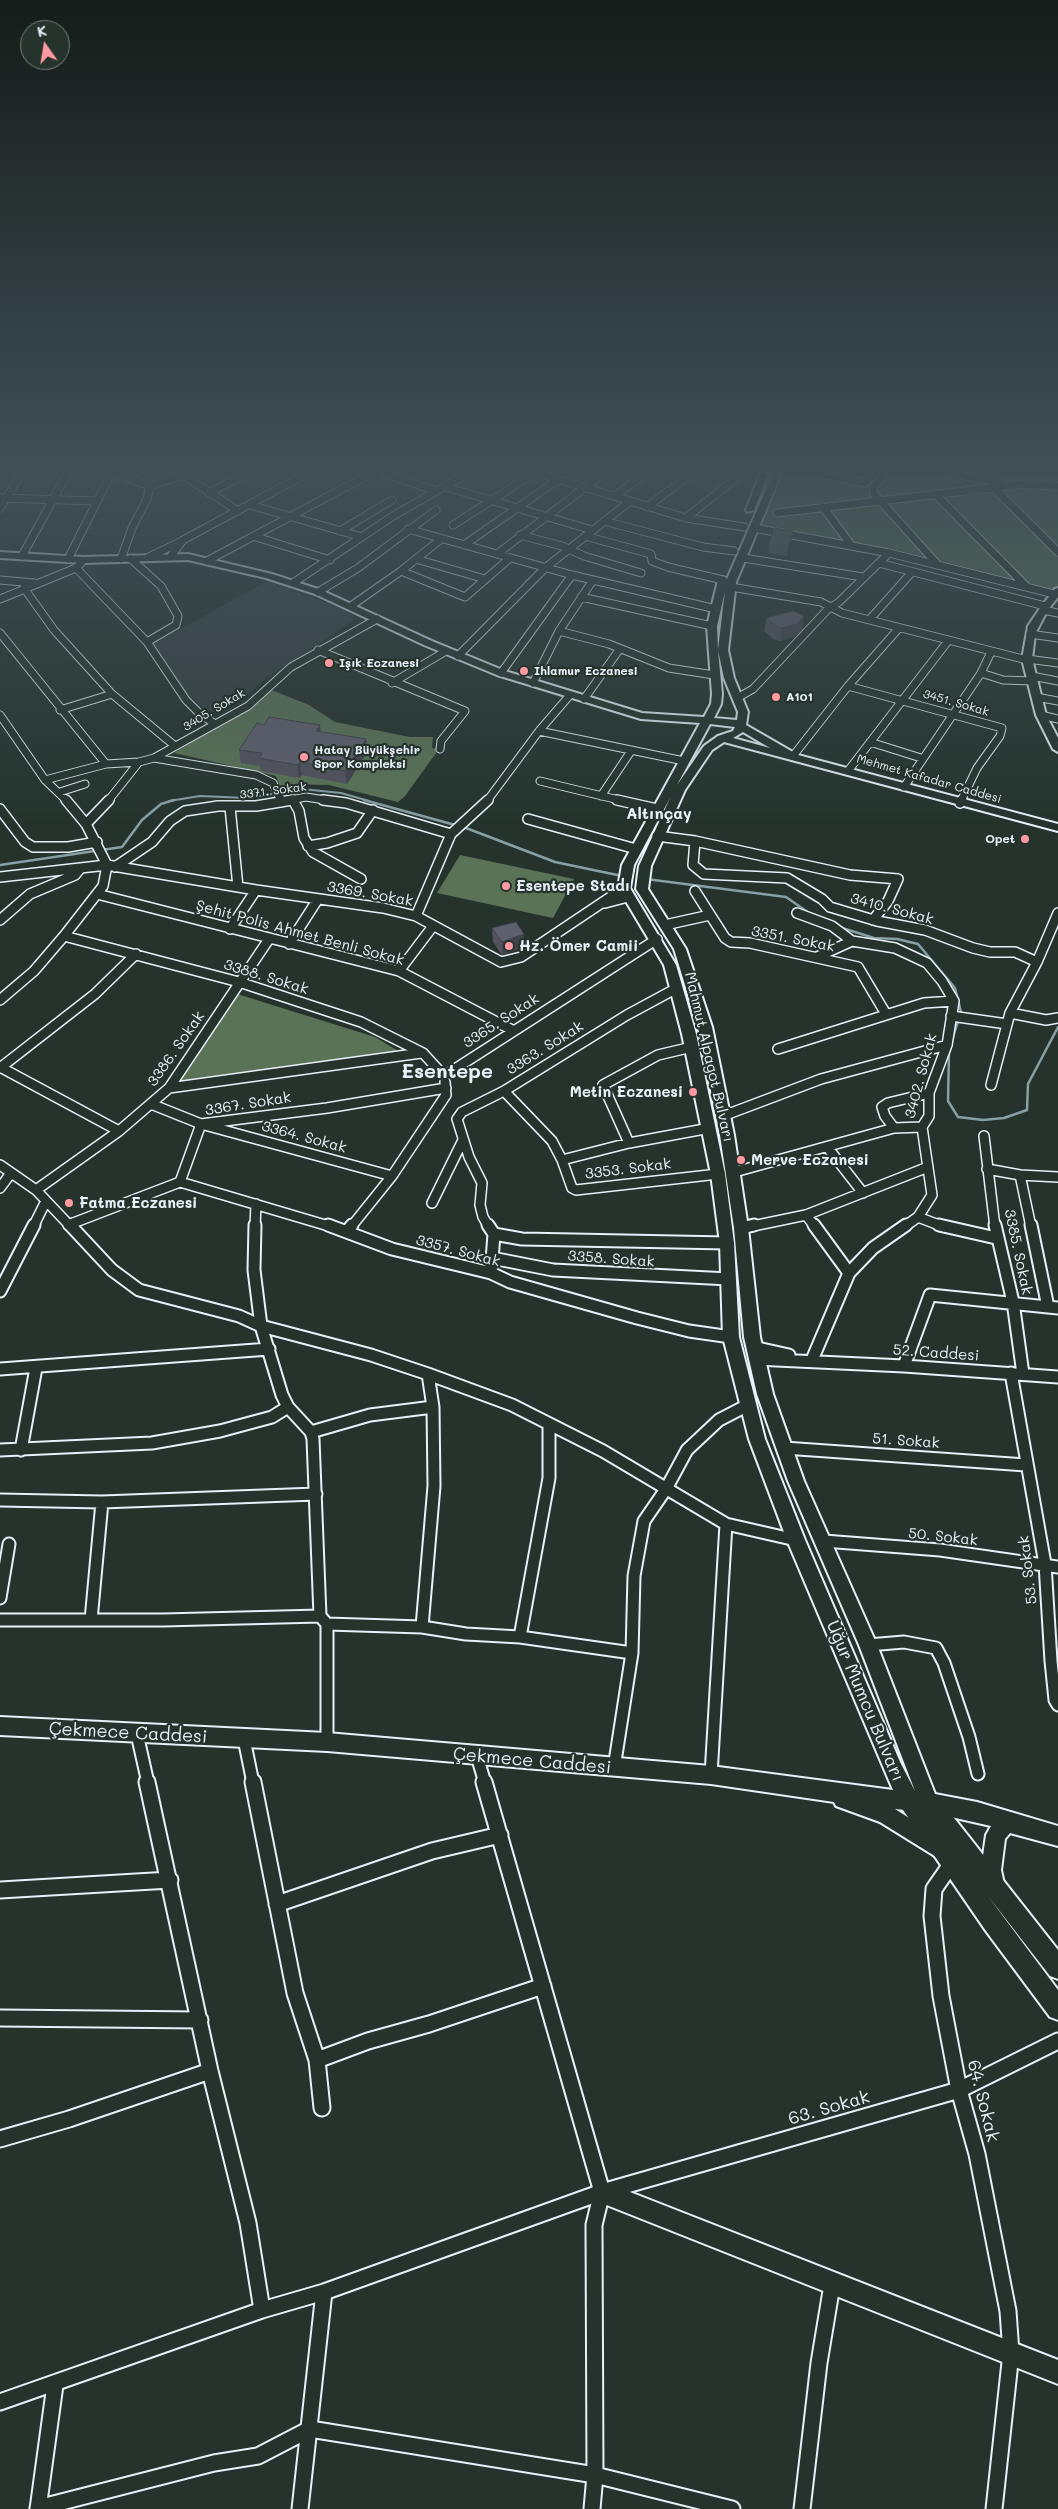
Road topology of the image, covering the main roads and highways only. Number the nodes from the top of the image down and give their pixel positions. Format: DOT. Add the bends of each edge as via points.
graph roads {
  1 [pos="315,591"];
  2 [pos="724,591"];
  3 [pos="727,591"];
  4 [pos="1056,593"];
  5 [pos="641,716"];
  6 [pos="708,720"];
  7 [pos="741,726"];
  8 [pos="702,733"];
  9 [pos="722,738"];
  10 [pos="1058,749"];
  11 [pos="793,756"];
  12 [pos="1058,828"];
  13 [pos="725,1173"];
  14 [pos="732,1337"];
  15 [pos="753,1347"];
  16 [pos="736,1359"];
  17 [pos="796,1540"];
  18 [pos="824,1542"];
  19 [pos="0,1726"];
  20 [pos="816,1789"];
  21 [pos="918,1801"];
  22 [pos="1011,1822"];
  23 [pos="1058,1836"];
  24 [pos="948,1858"];
  25 [pos="994,1884"];
  26 [pos="1058,1968"];
  27 [pos="1058,2009"];
  28 [pos="602,2192"];
  29 [pos="1058,2372"];
  1 -- 5 [label="main road, Mehmet Kafadar Caddesi" via="501,673"];
  2 -- 6 [label="main road" via="712,626 718,694"];
  3 -- 7 [label="main road" via="723,650 729,678 743,712"];
  4 -- 10 [label="main road" via="1030,634 1027,659 1041,716"];
  5 -- 6 [label="main road, Mehmet Kafadar Caddesi"];
  5 -- 8 [label="main road, Mehmet Kafadar Caddesi"];
  6 -- 7 [label="main road, Mehmet Kafadar Caddesi"];
  6 -- 8 [label="main road"];
  7 -- 9 [label="main road, Mahmut Alpagot Bulvarı" via="737,733"];
  7 -- 11 [label="main road, Mehmet Kafadar Caddesi"];
  8 -- 9 [label="main road, Mehmet Kafadar Caddesi"];
  8 -- 13 [label="main road, Mahmut Alpagot Bulvarı" via="628,865 625,890 670,965 710,1128"];
  9 -- 11 [label="main road, Mehmet Kafadar Caddesi"];
  9 -- 13 [label="main road, Mahmut Alpagot Bulvarı" via="708,748 679,790 645,866 642,886 643,893 680,950 705,1027 723,1116"];
  11 -- 12 [label="main road, Mehmet Kafadar Caddesi"];
  13 -- 14 [label="main road, Mahmut Alpagot Bulvarı"];
  13 -- 15 [label="main road, Mahmut Alpagot Bulvarı" via="741,1228"];
  14 -- 15 [label="main road" via="745,1333"];
  14 -- 16 [label="main road, Mahmut Alpagot Bulvarı"];
  15 -- 16 [label="main road" via="749,1361"];
  15 -- 18 [label="main road, Uğur Mumcu Bulvarı" via="784,1448"];
  16 -- 17 [label="main road, Uğur Mumcu Bulvarı" via="770,1476"];
  17 -- 18 [label="main road"];
  17 -- 21 [label="main road, Uğur Mumcu Bulvarı" via="893,1769"];
  18 -- 21 [label="main road, Uğur Mumcu Bulvarı" via="868,1645"];
  19 -- 20 [label="main road, Çekmece Caddesi" via="327,1742 711,1775"];
  20 -- 21 [label="main road, Çekmece Caddesi"];
  20 -- 24 [label="main road" via="884,1814 910,1828"];
  21 -- 22 [label="main road, Çekmece Caddesi"];
  21 -- 24 [label="main road, Uğur Mumcu Bulvarı"];
  21 -- 25 [label="main road, Uğur Mumcu Bulvarı"];
  22 -- 23 [label="main road, Çekmece Caddesi"];
  22 -- 25 [label="main road" via="1002,1826 996,1835 991,1870"];
  24 -- 27 [label="main road, Uğur Mumcu Bulvarı"];
  25 -- 26 [label="main road, Uğur Mumcu Bulvarı"];
  28 -- 29 [label="main road"];
}
